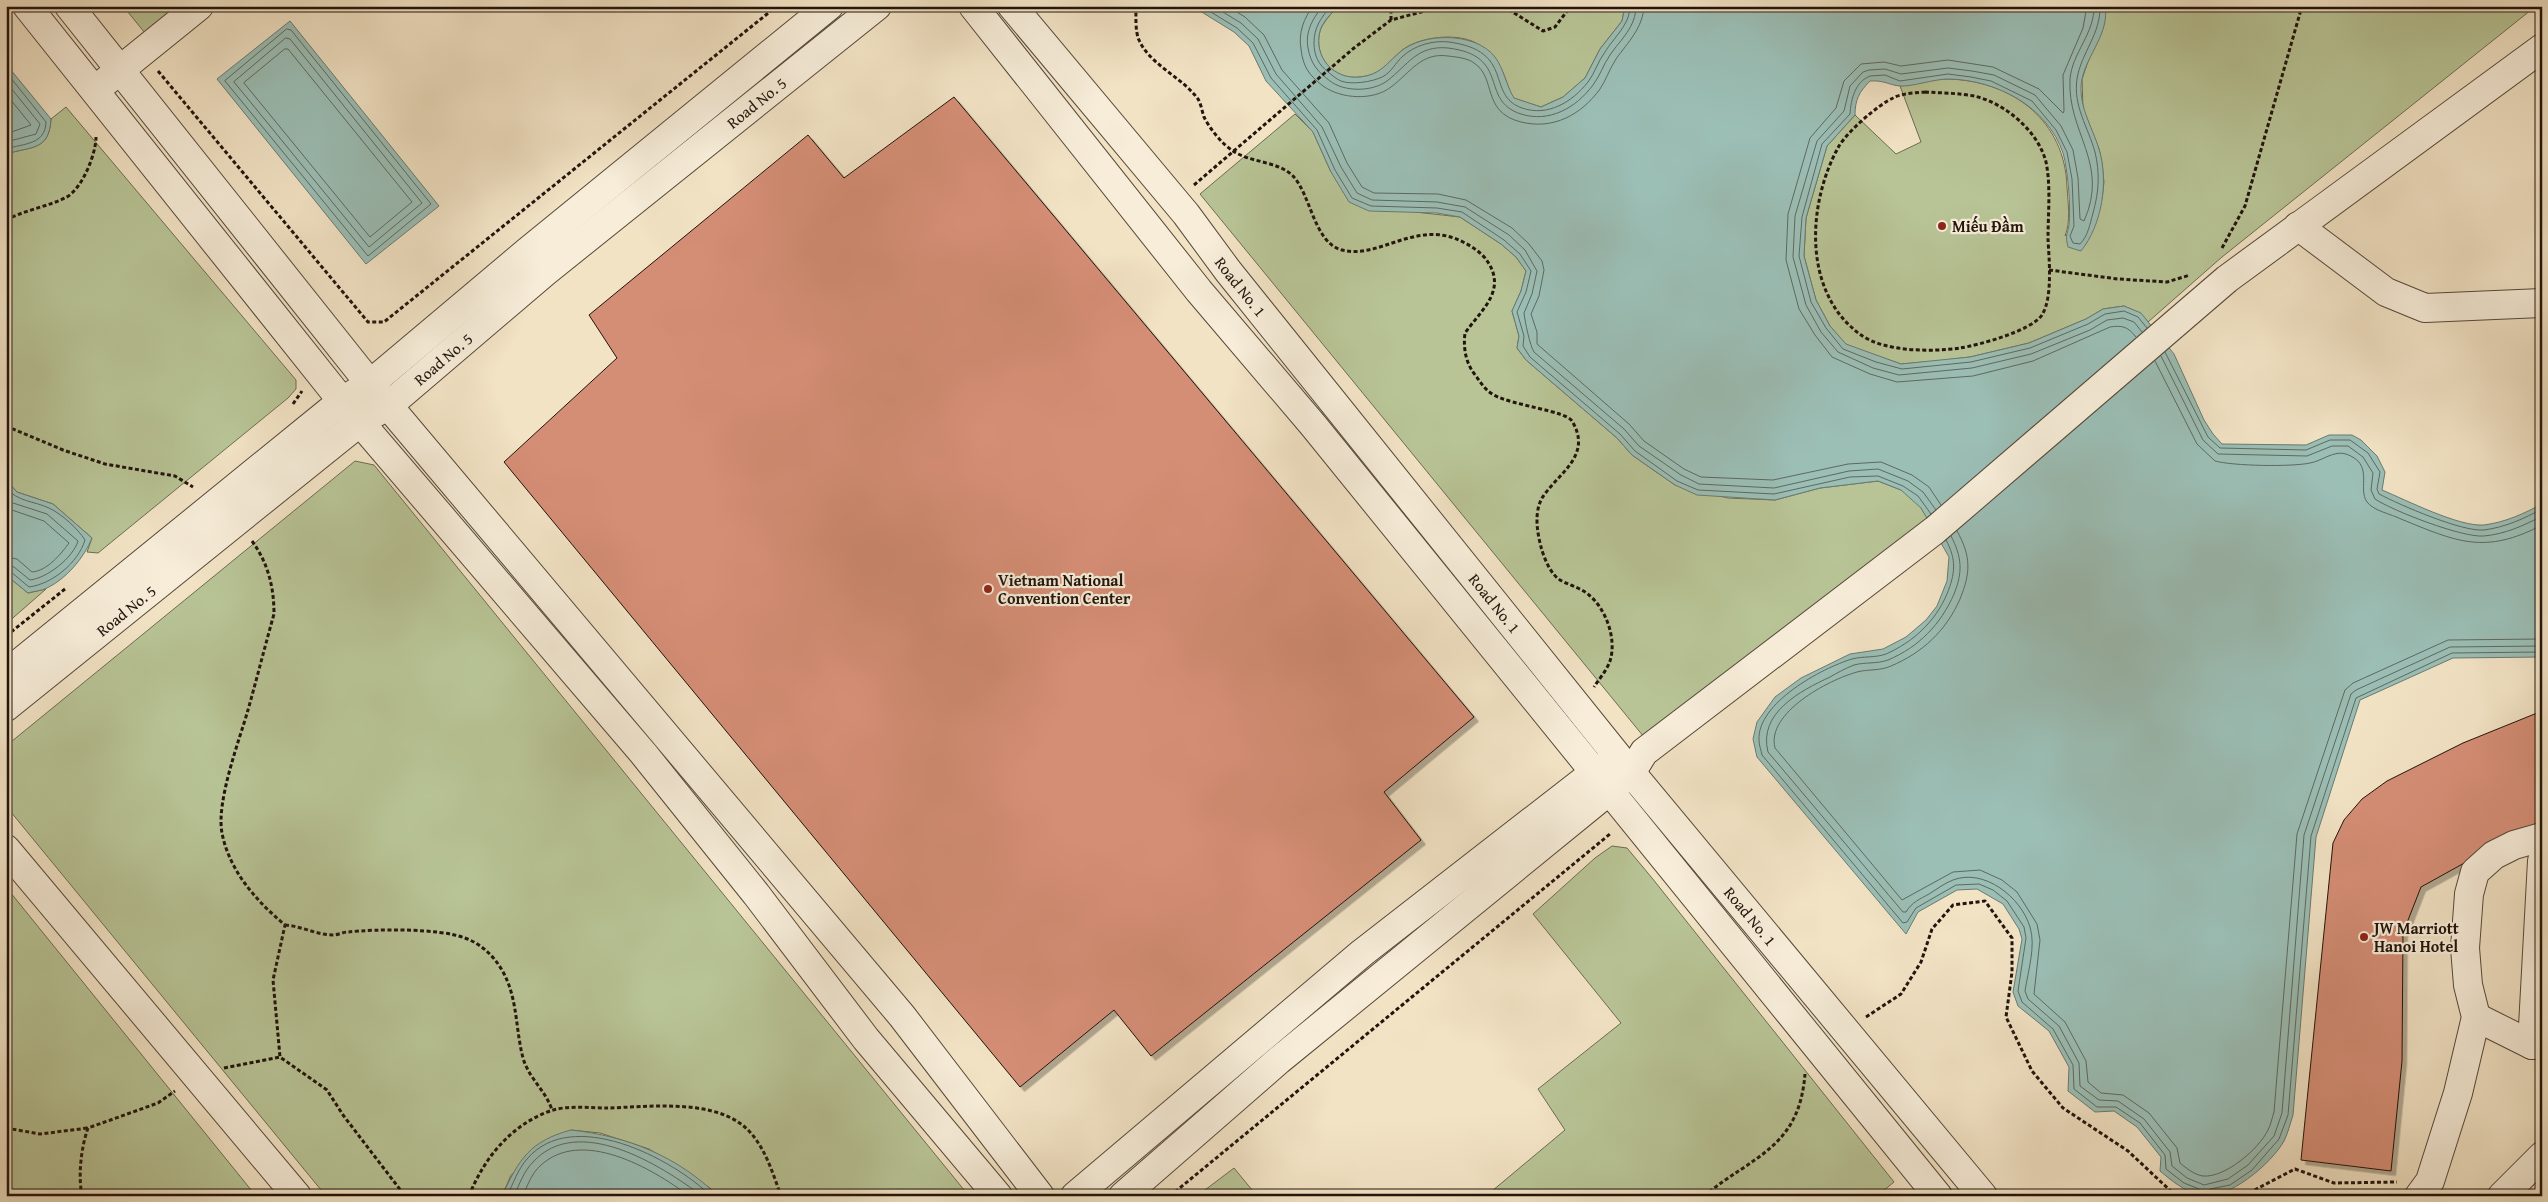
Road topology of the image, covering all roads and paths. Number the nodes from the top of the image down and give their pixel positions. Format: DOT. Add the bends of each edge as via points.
graph roads {
  1 [pos="27,6"];
  2 [pos="69,6"];
  3 [pos="199,6"];
  4 [pos="776,6"];
  5 [pos="830,6"];
  6 [pos="877,6"];
  7 [pos="973,6"];
  8 [pos="1012,6"];
  9 [pos="1136,6"];
  10 [pos="1394,6"];
  11 [pos="1444,6"];
  12 [pos="1503,6"];
  13 [pos="1571,6"];
  14 [pos="2302,6"];
  15 [pos="1391,20"];
  16 [pos="2542,48"];
  17 [pos="142,53"];
  18 [pos="120,70"];
  19 [pos="94,91"];
  20 [pos="95,128"];
  21 [pos="1233,151"];
  22 [pos="1193,186"];
  23 [pos="1186,214"];
  24 [pos="6,220"];
  25 [pos="2298,226"];
  26 [pos="1154,232"];
  27 [pos="2217,256"];
  28 [pos="2049,270"];
  29 [pos="1228,271"];
  30 [pos="2198,272"];
  31 [pos="1199,291"];
  32 [pos="2542,303"];
  33 [pos="1302,364"];
  34 [pos="370,384"];
  35 [pos="1278,385"];
  36 [pos="304,387"];
  37 [pos="342,401"];
  38 [pos="1334,404"];
  39 [pos="389,405"];
  40 [pos="288,409"];
  41 [pos="360,422"];
  42 [pos="6,426"];
  43 [pos="1313,426"];
  44 [pos="200,481"];
  45 [pos="193,488"];
  46 [pos="186,494"];
  47 [pos="243,544"];
  48 [pos="1450,548"];
  49 [pos="1426,564"];
  50 [pos="69,586"];
  51 [pos="1492,600"];
  52 [pos="1469,617"];
  53 [pos="6,636"];
  54 [pos="6,674"];
  55 [pos="1593,689"];
  56 [pos="6,707"];
  57 [pos="1632,761"];
  58 [pos="1602,781"];
  59 [pos="1616,835"];
  60 [pos="2542,837"];
  61 [pos="6,849"];
  62 [pos="2542,861"];
  63 [pos="783,874"];
  64 [pos="756,894"];
  65 [pos="285,925"];
  66 [pos="1362,953"];
  67 [pos="1385,973"];
  68 [pos="902,1016"];
  69 [pos="2476,1017"];
  70 [pos="1861,1020"];
  71 [pos="1263,1037"];
  72 [pos="866,1038"];
  73 [pos="2537,1045"];
  74 [pos="1279,1060"];
  75 [pos="940,1066"];
  76 [pos="1805,1069"];
  77 [pos="906,1087"];
  78 [pos="180,1088"];
  79 [pos="552,1110"];
  80 [pos="6,1128"];
  81 [pos="88,1128"];
  82 [pos="2542,1156"];
  83 [pos="2425,1188"];
  84 [pos="82,1196"];
  85 [pos="297,1196"];
  86 [pos="405,1196"];
  87 [pos="469,1196"];
  88 [pos="781,1196"];
  89 [pos="998,1196"];
  90 [pos="1040,1196"];
  91 [pos="1075,1196"];
  92 [pos="1123,1196"];
  93 [pos="1170,1196"];
  94 [pos="1704,1196"];
  95 [pos="1938,1196"];
  96 [pos="1983,1196"];
  97 [pos="2176,1196"];
  98 [pos="2243,1196"];
  99 [pos="2502,1196"];
  1 -- 19 [label="lane"];
  2 -- 18 [label="lane"];
  3 -- 17 [label="lane"];
  4 -- 17 [label="path" via="384,322 368,322"];
  5 -- 34 [label="lane, Road No. 5"];
  6 -- 39 [label="lane, Road No. 5" via="553,266"];
  7 -- 26 [label="lane, Road No. 1"];
  8 -- 23 [label="lane, Road No. 1"];
  9 -- 21 [label="path" via="1138,40 1198,99 1214,132"];
  10 -- 15 [label="path"];
  11 -- 15 [label="path"];
  12 -- 13 [label="path" via="1543,32 1555,27"];
  14 -- 27 [label="path" via="2245,206"];
  15 -- 21 [label="path"];
  16 -- 25 [label="lane"];
  17 -- 18 [label="lane"];
  18 -- 19 [label="lane"];
  18 -- 34 [label="lane"];
  19 -- 37 [label="lane"];
  20 -- 24 [label="path" via="96,151 78,186 67,197"];
  21 -- 22 [label="path"];
  21 -- 55 [label="path" via="1284,169 1293,176 1321,232 1340,250 1359,252 1430,234 1452,237 1481,253 1488,262 1495,280 1492,295 1487,308 1465,333 1465,352 1472,371 1492,395 1527,408 1560,412 1571,418 1578,433 1576,458 1542,499 1536,520 1547,564 1560,580 1591,596 1610,628 1610,661"];
  23 -- 26 [label="lane"];
  23 -- 29 [label="lane, Road No. 1"];
  25 -- 32 [label="lane" via="2386,292 2425,308"];
  25 -- 57 [label="lane" via="2227,279 1935,530"];
  26 -- 31 [label="lane, Road No. 1"];
  28 -- 28 [label="path" via="2048,298 2042,314 2031,324 1988,340 1961,348 1911,349 1882,344 1861,335 1828,298 1819,269 1816,240 1822,190 1840,144 1876,109 1895,96 1925,92 1976,97 2016,118 2034,135 2046,161"];
  28 -- 30 [label="path" via="2167,282"];
  29 -- 31 [label="lane"];
  29 -- 33 [label="lane, Road No. 1"];
  31 -- 35 [label="lane, Road No. 1"];
  33 -- 35 [label="lane"];
  33 -- 38 [label="lane, Road No. 1"];
  34 -- 37 [label="lane, Road No. 5"];
  34 -- 39 [label="lane"];
  35 -- 43 [label="lane, Road No. 1"];
  36 -- 40 [label="path"];
  37 -- 41 [label="lane"];
  37 -- 54 [label="lane, Road No. 5"];
  38 -- 43 [label="lane"];
  38 -- 48 [label="lane, Road No. 1"];
  39 -- 41 [label="lane, Road No. 5"];
  39 -- 63 [label="lane"];
  41 -- 56 [label="lane, Road No. 5"];
  41 -- 64 [label="lane" via="643,753"];
  42 -- 45 [label="path" via="105,464 174,476"];
  43 -- 49 [label="lane, Road No. 1"];
  44 -- 45 [label="path"];
  45 -- 46 [label="path"];
  47 -- 65 [label="path" via="250,538 267,566 274,594 274,614 235,751 221,815 221,832 231,864 263,907"];
  48 -- 49 [label="lane"];
  48 -- 51 [label="lane, Road No. 1"];
  49 -- 52 [label="lane, Road No. 1"];
  50 -- 53 [label="path"];
  51 -- 52 [label="lane"];
  51 -- 57 [label="lane, Road No. 1"];
  52 -- 58 [label="lane, Road No. 1"];
  57 -- 58 [label="lane"];
  57 -- 96 [label="lane, Road No. 1"];
  58 -- 66 [label="lane"];
  58 -- 67 [label="lane"];
  58 -- 95 [label="lane, Road No. 1"];
  59 -- 93 [label="path" via="1609,834"];
  60 -- 69 [label="lane" via="2494,855 2475,872 2469,894 2465,948 2468,985"];
  61 -- 85 [label="lane"];
  62 -- 73 [label="lane"];
  63 -- 64 [label="lane"];
  63 -- 68 [label="lane"];
  64 -- 72 [label="lane"];
  65 -- 79 [label="path" via="298,925 332,935 405,931 452,935 481,946 502,970 509,985 515,1002 523,1058 528,1072 547,1095"];
  65 -- 86 [label="path" via="273,980 280,1056 327,1090"];
  66 -- 67 [label="lane"];
  66 -- 71 [label="lane"];
  67 -- 74 [label="lane"];
  68 -- 72 [label="lane"];
  68 -- 75 [label="lane"];
  69 -- 73 [label="lane"];
  69 -- 83 [label="lane" via="2458,1093"];
  70 -- 97 [label="path" via="1901,994 1921,962 1932,929 1953,905 1986,900 2012,938 2012,972 2006,1017 2032,1070 2063,1108 2128,1152"];
  71 -- 74 [label="lane"];
  71 -- 91 [label="lane"];
  72 -- 77 [label="lane"];
  74 -- 92 [label="lane"];
  75 -- 77 [label="lane"];
  75 -- 90 [label="lane"];
  76 -- 94 [label="path" via="1803,1098 1796,1117 1779,1140"];
  77 -- 89 [label="lane"];
  78 -- 81 [label="path" via="158,1103"];
  79 -- 87 [label="path" via="512,1132 497,1147 476,1178"];
  79 -- 88 [label="path" via="655,1105 716,1113 740,1123 754,1137"];
  80 -- 81 [label="path" via="40,1134"];
  81 -- 84 [label="path" via="80,1173"];
  82 -- 99 [label="lane"];
  83 -- 98 [label="path" via="2334,1182 2295,1169"];
}
